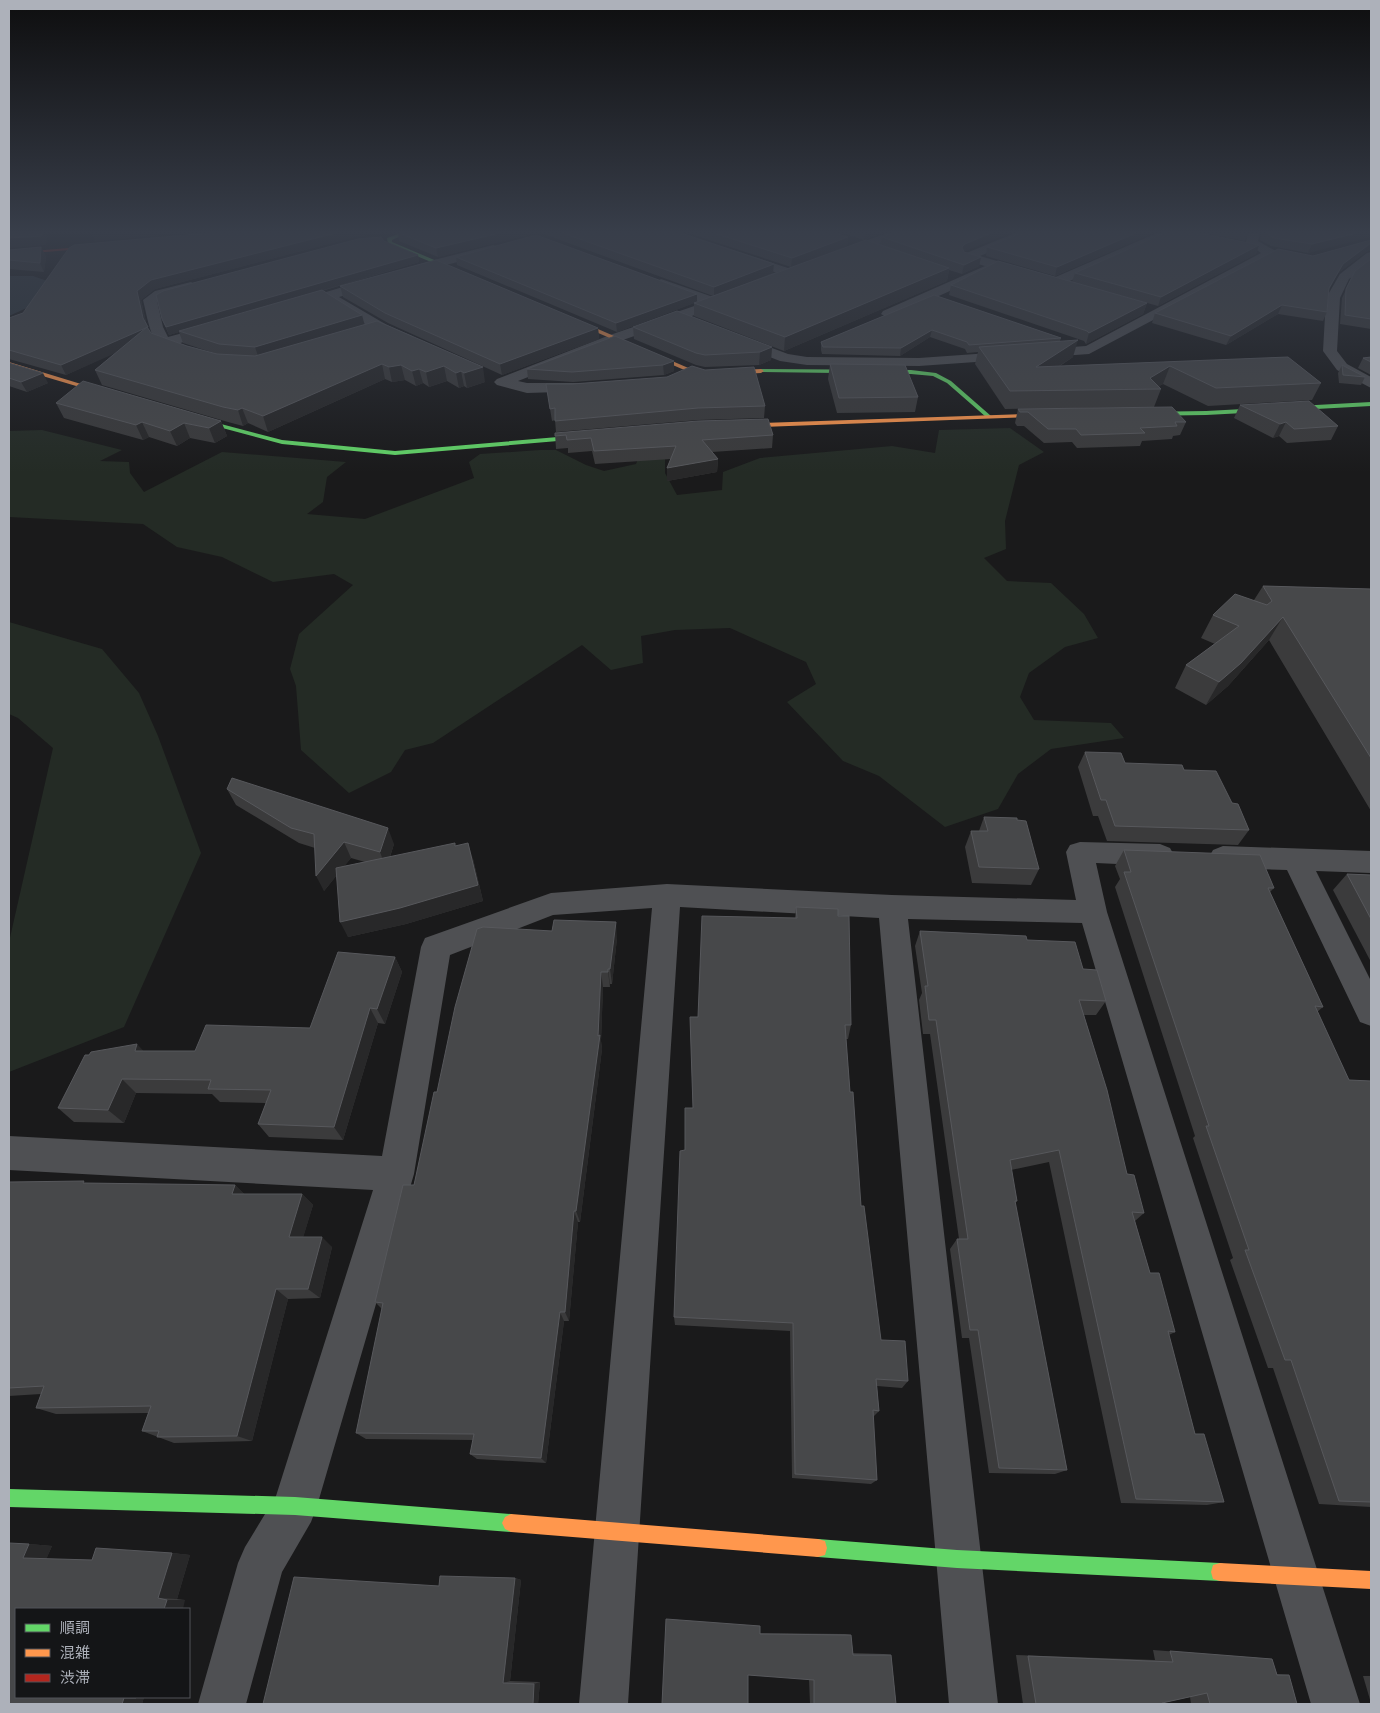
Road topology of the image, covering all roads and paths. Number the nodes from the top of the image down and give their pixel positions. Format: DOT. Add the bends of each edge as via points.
graph roads {
  1 [pos="153,313"];
  2 [pos="357,313"];
  3 [pos="555,313"];
  4 [pos="690,313"];
  5 [pos="891,313"];
  6 [pos="1157,313"];
  7 [pos="1332,313"];
  8 [pos="679,317"];
  9 [pos="872,321"];
  10 [pos="227,324"];
  11 [pos="697,324"];
  12 [pos="382,328"];
  13 [pos="363,333"];
  14 [pos="723,334"];
  15 [pos="1052,337"];
  16 [pos="615,338"];
  17 [pos="163,343"];
  18 [pos="416,343"];
  19 [pos="811,347"];
  20 [pos="1089,350"];
  21 [pos="197,355"];
  22 [pos="785,358"];
  23 [pos="9,364"];
  24 [pos="691,371"];
  25 [pos="485,374"];
  26 [pos="675,377"];
  27 [pos="502,382"];
  28 [pos="1371,382"];
  29 [pos="601,386"];
  30 [pos="130,400"];
  31 [pos="1371,404"];
  32 [pos="177,414"];
  33 [pos="1127,414"];
  34 [pos="1068,415"];
  35 [pos="988,416"];
  36 [pos="718,426"];
  37 [pos="609,435"];
  38 [pos="1296,859"];
  39 [pos="1371,862"];
  40 [pos="667,895"];
  41 [pos="892,907"];
  42 [pos="1093,912"];
  43 [pos="1371,1012"];
  44 [pos="9,1152"];
  45 [pos="396,1174"];
  46 [pos="9,1498"];
  47 [pos="295,1506"];
  48 [pos="618,1532"];
  49 [pos="957,1559"];
  50 [pos="1297,1577"];
  51 [pos="1371,1580"];
  52 [pos="222,1704"];
  53 [pos="604,1704"];
  54 [pos="973,1704"];
  55 [pos="1336,1704"];
  1 -- 17 [label="street"];
  2 -- 12 [label="street"];
  3 -- 16 [label="main road"];
  4 -- 8 [label="street"];
  5 -- 9 [label="street"];
  6 -- 20 [label="street"];
  7 -- 28 [label="street" via="1330,351 1342,367"];
  8 -- 11 [label="street"];
  8 -- 16 [label="street"];
  10 -- 17 [label="street"];
  12 -- 13 [label="street"];
  12 -- 18 [label="street"];
  14 -- 22 [label="street"];
  15 -- 20 [label="street"];
  16 -- 24 [label="main road"];
  16 -- 27 [label="street"];
  17 -- 21 [label="street"];
  19 -- 22 [label="street"];
  20 -- 22 [label="street" via="919,362"];
  23 -- 30 [label="main road"];
  24 -- 26 [label="street"];
  24 -- 35 [label="main road" via="705,374 770,371 934,374 950,382"];
  25 -- 27 [label="street"];
  27 -- 29 [label="street" via="527,388"];
  31 -- 33 [label="main road"];
  32 -- 37 [label="main road" via="282,442 395,452"];
  34 -- 35 [label="main road"];
  35 -- 36 [label="main road"];
  38 -- 39 [label="street"];
  38 -- 42 [label="street" via="1080,852"];
  38 -- 43 [label="street"];
  40 -- 41 [label="street"];
  40 -- 45 [label="street" via="551,904 436,948"];
  40 -- 48 [label="street"];
  41 -- 42 [label="street"];
  41 -- 49 [label="street"];
  42 -- 50 [label="street"];
  44 -- 45 [label="street"];
  45 -- 47 [label="street"];
  46 -- 47 [label="main road"];
  47 -- 48 [label="main road"];
  47 -- 52 [label="street" via="262,1563"];
  48 -- 49 [label="main road"];
  48 -- 53 [label="street"];
  49 -- 50 [label="main road"];
  49 -- 54 [label="street"];
  50 -- 51 [label="main road"];
  50 -- 55 [label="street"];
}
